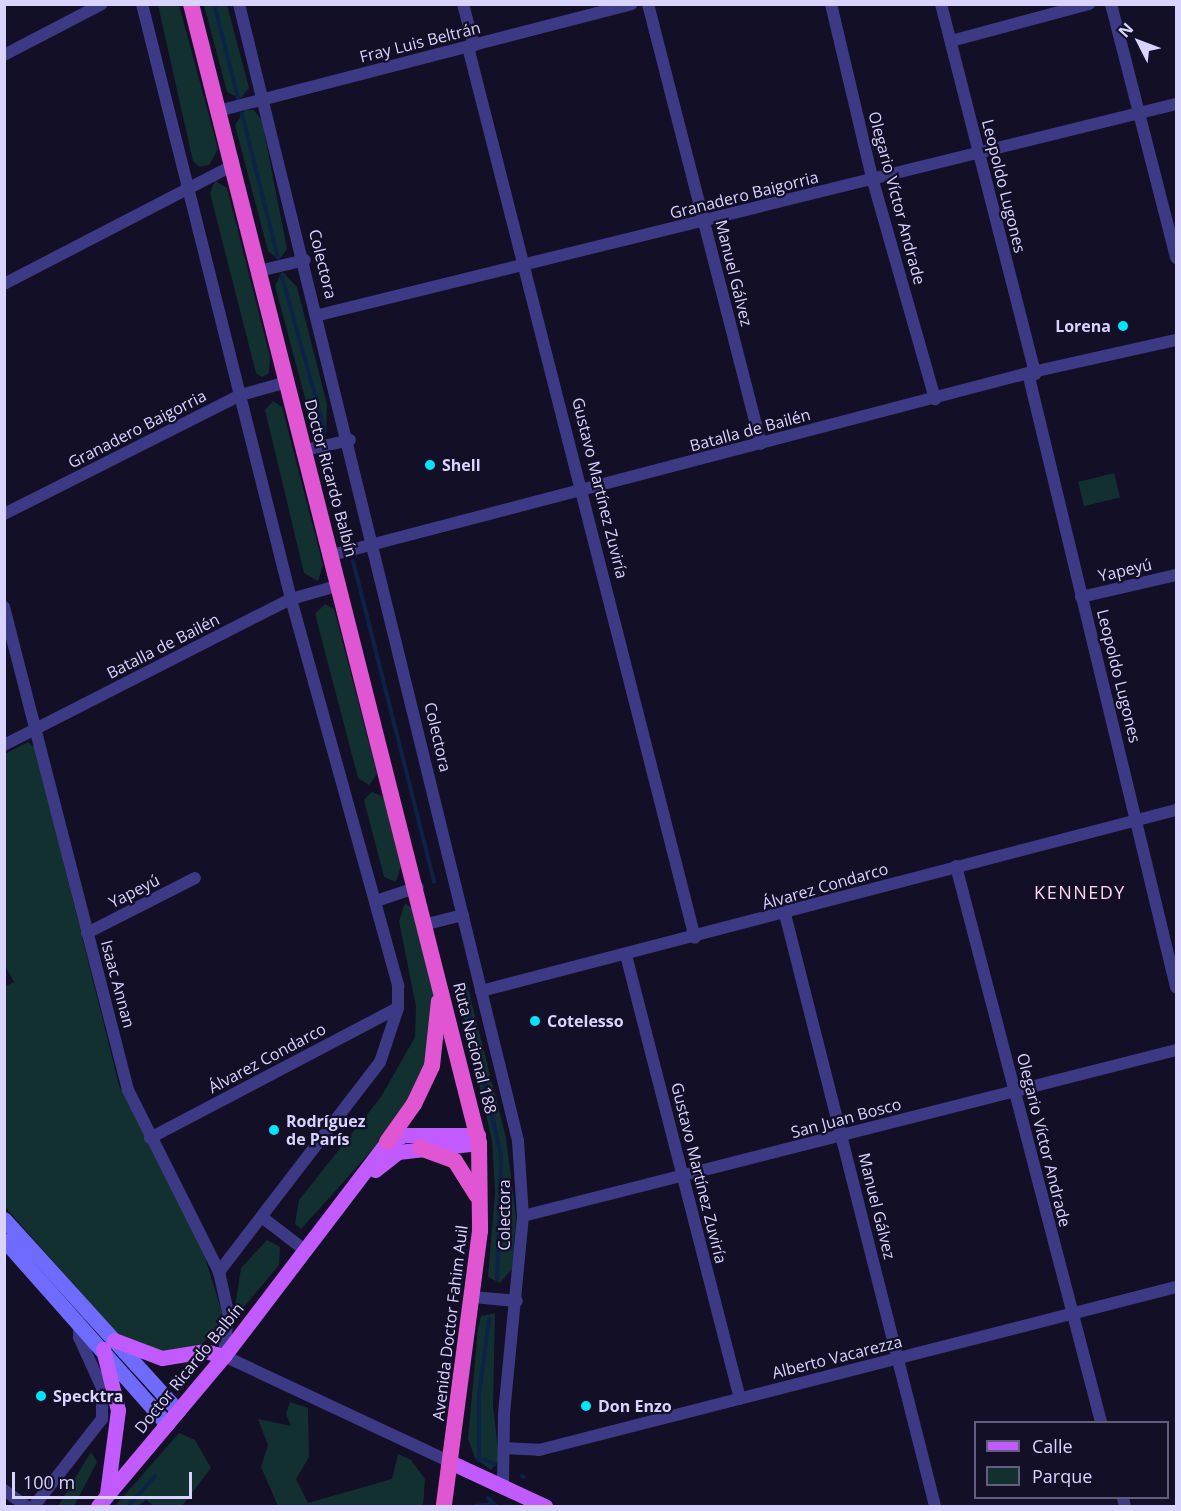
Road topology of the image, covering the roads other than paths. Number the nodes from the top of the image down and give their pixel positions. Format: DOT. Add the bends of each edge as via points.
graph roads {
  1 [pos="102,4"];
  2 [pos="142,4"];
  3 [pos="191,4"];
  4 [pos="238,4"];
  5 [pos="464,4"];
  6 [pos="631,4"];
  7 [pos="648,4"];
  8 [pos="831,4"];
  9 [pos="941,4"];
  10 [pos="1089,4"];
  11 [pos="1111,4"];
  12 [pos="1067,7"];
  13 [pos="951,41"];
  14 [pos="471,46"];
  15 [pos="4,55"];
  16 [pos="264,99"];
  17 [pos="1176,104"];
  18 [pos="218,111"];
  19 [pos="1139,114"];
  20 [pos="978,153"];
  21 [pos="232,166"];
  22 [pos="873,180"];
  23 [pos="191,188"];
  24 [pos="704,222"];
  25 [pos="1176,258"];
  26 [pos="305,260"];
  27 [pos="526,267"];
  28 [pos="259,271"];
  29 [pos="4,284"];
  30 [pos="319,315"];
  31 [pos="1176,340"];
  32 [pos="1031,374"];
  33 [pos="287,382"];
  34 [pos="241,395"];
  35 [pos="935,399"];
  36 [pos="350,440"];
  37 [pos="761,444"];
  38 [pos="306,450"];
  39 [pos="585,490"];
  40 [pos="4,514"];
  41 [pos="375,544"];
  42 [pos="332,555"];
  43 [pos="1176,575"];
  44 [pos="340,585"];
  45 [pos="1082,597"];
  46 [pos="291,599"];
  47 [pos="4,607"];
  48 [pos="36,729"];
  49 [pos="4,745"];
  50 [pos="1176,810"];
  51 [pos="1135,820"];
  52 [pos="956,866"];
  53 [pos="195,878"];
  54 [pos="418,887"];
  55 [pos="376,901"];
  56 [pos="785,914"];
  57 [pos="463,915"];
  58 [pos="427,924"];
  59 [pos="87,933"];
  60 [pos="695,938"];
  61 [pos="626,955"];
  62 [pos="436,962"];
  63 [pos="1176,987"];
  64 [pos="481,991"];
  65 [pos="398,1008"];
  66 [pos="1176,1050"];
  67 [pos="1015,1090"];
  68 [pos="843,1136"];
  69 [pos="150,1138"];
  70 [pos="479,1139"];
  71 [pos="387,1143"];
  72 [pos="420,1148"];
  73 [pos="683,1177"];
  74 [pos="481,1208"];
  75 [pos="523,1216"];
  76 [pos="263,1218"];
  77 [pos="4,1219"];
  78 [pos="4,1240"];
  79 [pos="306,1251"];
  80 [pos="219,1272"];
  81 [pos="1176,1287"];
  82 [pos="473,1297"];
  83 [pos="517,1301"];
  84 [pos="1071,1314"];
  85 [pos="79,1322"];
  86 [pos="108,1344"];
  87 [pos="224,1356"];
  88 [pos="897,1359"];
  89 [pos="740,1399"];
  90 [pos="178,1411"];
  91 [pos="1101,1421"];
  92 [pos="167,1424"];
  93 [pos="505,1448"];
  94 [pos="450,1462"];
  95 [pos="503,1486"];
  96 [pos="4,1490"];
  97 [pos="102,1501"];
  98 [pos="26,1506"];
  99 [pos="34,1506"];
  100 [pos="444,1506"];
  101 [pos="545,1506"];
  102 [pos="935,1506"];
  1 -- 15 [label="street"];
  2 -- 23 [label="street"];
  3 -- 18 [label="highway, Doctor Ricardo Balbín"];
  4 -- 16 [label="street, Colectora"];
  5 -- 14 [label="street, Gustavo Martínez Zuviría"];
  6 -- 14 [label="street, Fray Luis Beltrán"];
  7 -- 24 [label="street, Manuel Gálvez"];
  8 -- 22 [label="street, Olegario Víctor Andrade"];
  9 -- 13 [label="street, Leopoldo Lugones"];
  10 -- 12 [label="street"];
  11 -- 19 [label="street"];
  12 -- 13 [label="street"];
  13 -- 20 [label="street, Leopoldo Lugones"];
  14 -- 16 [label="street, Fray Luis Beltrán"];
  14 -- 27 [label="street, Gustavo Martínez Zuviría"];
  16 -- 18 [label="street, Fray Luis Beltrán"];
  16 -- 26 [label="street, Colectora"];
  17 -- 19 [label="street, Granadero Baigorria"];
  18 -- 21 [label="highway, Doctor Ricardo Balbín"];
  19 -- 20 [label="street, Granadero Baigorria"];
  19 -- 25 [label="street"];
  20 -- 22 [label="street, Granadero Baigorria"];
  20 -- 32 [label="street, Leopoldo Lugones"];
  21 -- 23 [label="street"];
  21 -- 28 [label="highway, Doctor Ricardo Balbín"];
  22 -- 24 [label="street, Granadero Baigorria"];
  22 -- 35 [label="street, Olegario Víctor Andrade"];
  23 -- 29 [label="street"];
  23 -- 34 [label="street"];
  24 -- 27 [label="street, Granadero Baigorria"];
  24 -- 37 [label="street, Manuel Gálvez"];
  26 -- 28 [label="street"];
  26 -- 30 [label="street, Colectora"];
  27 -- 30 [label="street, Granadero Baigorria"];
  27 -- 39 [label="street, Gustavo Martínez Zuviría"];
  28 -- 33 [label="highway, Doctor Ricardo Balbín"];
  30 -- 36 [label="street, Colectora"];
  31 -- 32 [label="street, Batalla de Bailén"];
  32 -- 35 [label="street, Batalla de Bailén"];
  32 -- 45 [label="street, Leopoldo Lugones"];
  33 -- 34 [label="street, Granadero Baigorria"];
  33 -- 38 [label="highway, Doctor Ricardo Balbín"];
  34 -- 40 [label="street, Granadero Baigorria"];
  34 -- 46 [label="street"];
  35 -- 37 [label="street, Batalla de Bailén"];
  36 -- 38 [label="street"];
  36 -- 41 [label="street, Colectora"];
  37 -- 39 [label="street, Batalla de Bailén"];
  38 -- 42 [label="highway, Doctor Ricardo Balbín"];
  39 -- 41 [label="street, Batalla de Bailén"];
  39 -- 60 [label="street, Gustavo Martínez Zuviría"];
  41 -- 42 [label="street, Batalla de Bailén"];
  41 -- 57 [label="street, Colectora"];
  42 -- 44 [label="highway, Doctor Ricardo Balbín"];
  43 -- 45 [label="street, Yapeyú"];
  44 -- 46 [label="street, Batalla de Bailén"];
  44 -- 54 [label="highway, Doctor Ricardo Balbín"];
  45 -- 51 [label="street, Leopoldo Lugones"];
  46 -- 48 [label="street, Batalla de Bailén"];
  46 -- 55 [label="street"];
  47 -- 48 [label="street, Isaac Annan"];
  48 -- 49 [label="street, Batalla de Bailén"];
  48 -- 59 [label="street, Isaac Annan"];
  50 -- 51 [label="street, Álvarez Condarco"];
  51 -- 52 [label="street, Álvarez Condarco"];
  51 -- 63 [label="street, Leopoldo Lugones"];
  52 -- 56 [label="street, Álvarez Condarco"];
  52 -- 67 [label="street, Olegario Víctor Andrade"];
  53 -- 59 [label="street, Yapeyú"];
  54 -- 55 [label="street"];
  54 -- 58 [label="highway, Doctor Ricardo Balbín"];
  55 -- 65 [label="street"];
  56 -- 60 [label="street, Álvarez Condarco"];
  56 -- 68 [label="street, Manuel Gálvez"];
  57 -- 58 [label="street"];
  57 -- 64 [label="street, Colectora"];
  58 -- 62 [label="highway, Doctor Ricardo Balbín"];
  59 -- 69 [label="street, Isaac Annan" via="128,1090"];
  60 -- 61 [label="street, Álvarez Condarco"];
  61 -- 64 [label="street, Álvarez Condarco"];
  61 -- 73 [label="street, Gustavo Martínez Zuviría"];
  62 -- 70 [label="highway, Ruta Nacional 188"];
  62 -- 71 [label="highway" via="439,1024 432,1066 414,1104"];
  64 -- 75 [label="street, Colectora" via="518,1141"];
  65 -- 69 [label="street, Álvarez Condarco"];
  65 -- 76 [label="street" via="380,1062"];
  66 -- 67 [label="street, San Juan Bosco"];
  67 -- 68 [label="street, San Juan Bosco"];
  67 -- 84 [label="street, Olegario Víctor Andrade"];
  68 -- 73 [label="street, San Juan Bosco"];
  68 -- 88 [label="street, Manuel Gálvez"];
  69 -- 80 [label="street, Isaac Annan"];
  70 -- 71 [label="main road" via="404,1136"];
  70 -- 72 [label="main road, Doctor Ricardo Balbín"];
  70 -- 74 [label="highway, Avenida Doctor Fahim Auil"];
  71 -- 79 [label="main road, Doctor Ricardo Balbín"];
  72 -- 74 [label="highway" via="464,1169"];
  72 -- 79 [label="main road, Doctor Ricardo Balbín" via="382,1162"];
  73 -- 75 [label="street, San Juan Bosco"];
  73 -- 89 [label="street, Gustavo Martínez Zuviría"];
  74 -- 82 [label="highway, Avenida Doctor Fahim Auil"];
  75 -- 83 [label="street, Colectora"];
  76 -- 79 [label="street"];
  76 -- 80 [label="street"];
  77 -- 86 [label="main road"];
  78 -- 85 [label="main road"];
  79 -- 87 [label="main road, Doctor Ricardo Balbín"];
  80 -- 87 [label="street, Isaac Annan" via="228,1312"];
  81 -- 84 [label="street, Alberto Vacarezza"];
  82 -- 83 [label="street"];
  82 -- 94 [label="highway, Avenida Doctor Fahim Auil"];
  83 -- 93 [label="street, Colectora"];
  84 -- 88 [label="street, Alberto Vacarezza"];
  84 -- 91 [label="street, Olegario Víctor Andrade"];
  85 -- 86 [label="main road"];
  85 -- 99 [label="street" via="79,1337 102,1388 102,1419"];
  86 -- 87 [label="main road" via="162,1358 205,1351"];
  86 -- 90 [label="main road"];
  86 -- 92 [label="main road"];
  86 -- 97 [label="main road" via="118,1410"];
  87 -- 90 [label="main road, Doctor Ricardo Balbín"];
  87 -- 94 [label="street"];
  88 -- 89 [label="street, Alberto Vacarezza"];
  88 -- 102 [label="street, Manuel Gálvez"];
  89 -- 93 [label="street, Alberto Vacarezza" via="539,1450"];
  90 -- 92 [label="main road, Doctor Ricardo Balbín"];
  92 -- 97 [label="main road, Doctor Ricardo Balbín"];
  93 -- 95 [label="street, Colectora"];
  94 -- 95 [label="main road"];
  94 -- 100 [label="highway, Avenida Doctor Fahim Auil"];
  95 -- 101 [label="main road"];
  96 -- 98 [label="street"];
}
